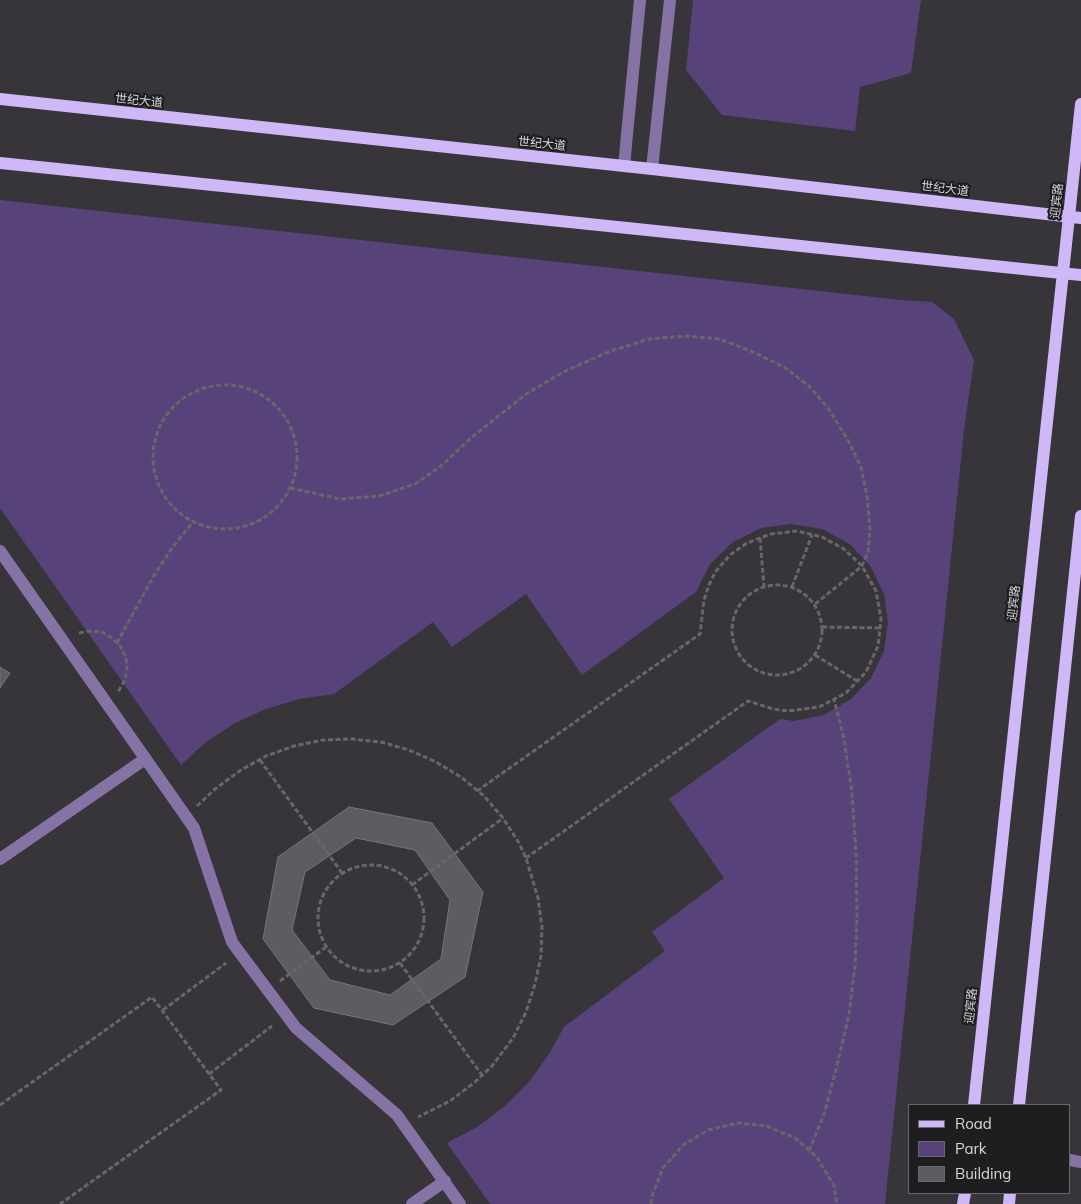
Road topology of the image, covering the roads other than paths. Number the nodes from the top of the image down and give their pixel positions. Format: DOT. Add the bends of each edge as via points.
graph roads {
  1 [pos="640,0"];
  2 [pos="670,0"];
  3 [pos="0,100"];
  4 [pos="1081,104"];
  5 [pos="0,163"];
  6 [pos="624,166"];
  7 [pos="652,169"];
  8 [pos="1075,217"];
  9 [pos="1063,274"];
  10 [pos="1081,275"];
  11 [pos="1081,516"];
  12 [pos="0,551"];
  13 [pos="145,759"];
  14 [pos="0,859"];
  15 [pos="974,1104"];
  16 [pos="1020,1104"];
  17 [pos="445,1181"];
  18 [pos="412,1204"];
  19 [pos="460,1204"];
  1 -- 6 [label="street"];
  2 -- 7 [label="street"];
  3 -- 6 [label="main road, 世纪大道"];
  4 -- 8 [label="main road, 迎宾路"];
  5 -- 9 [label="main road"];
  6 -- 7 [label="main road, 世纪大道"];
  7 -- 8 [label="main road, 世纪大道"];
  8 -- 9 [label="main road, 迎宾路"];
  9 -- 10 [label="main road"];
  9 -- 15 [label="main road, 迎宾路"];
  11 -- 16 [label="main road"];
  12 -- 13 [label="street"];
  13 -- 14 [label="street"];
  13 -- 17 [label="street" via="194,828 232,942 296,1028 397,1114"];
  17 -- 18 [label="street"];
  17 -- 19 [label="street"];
}
